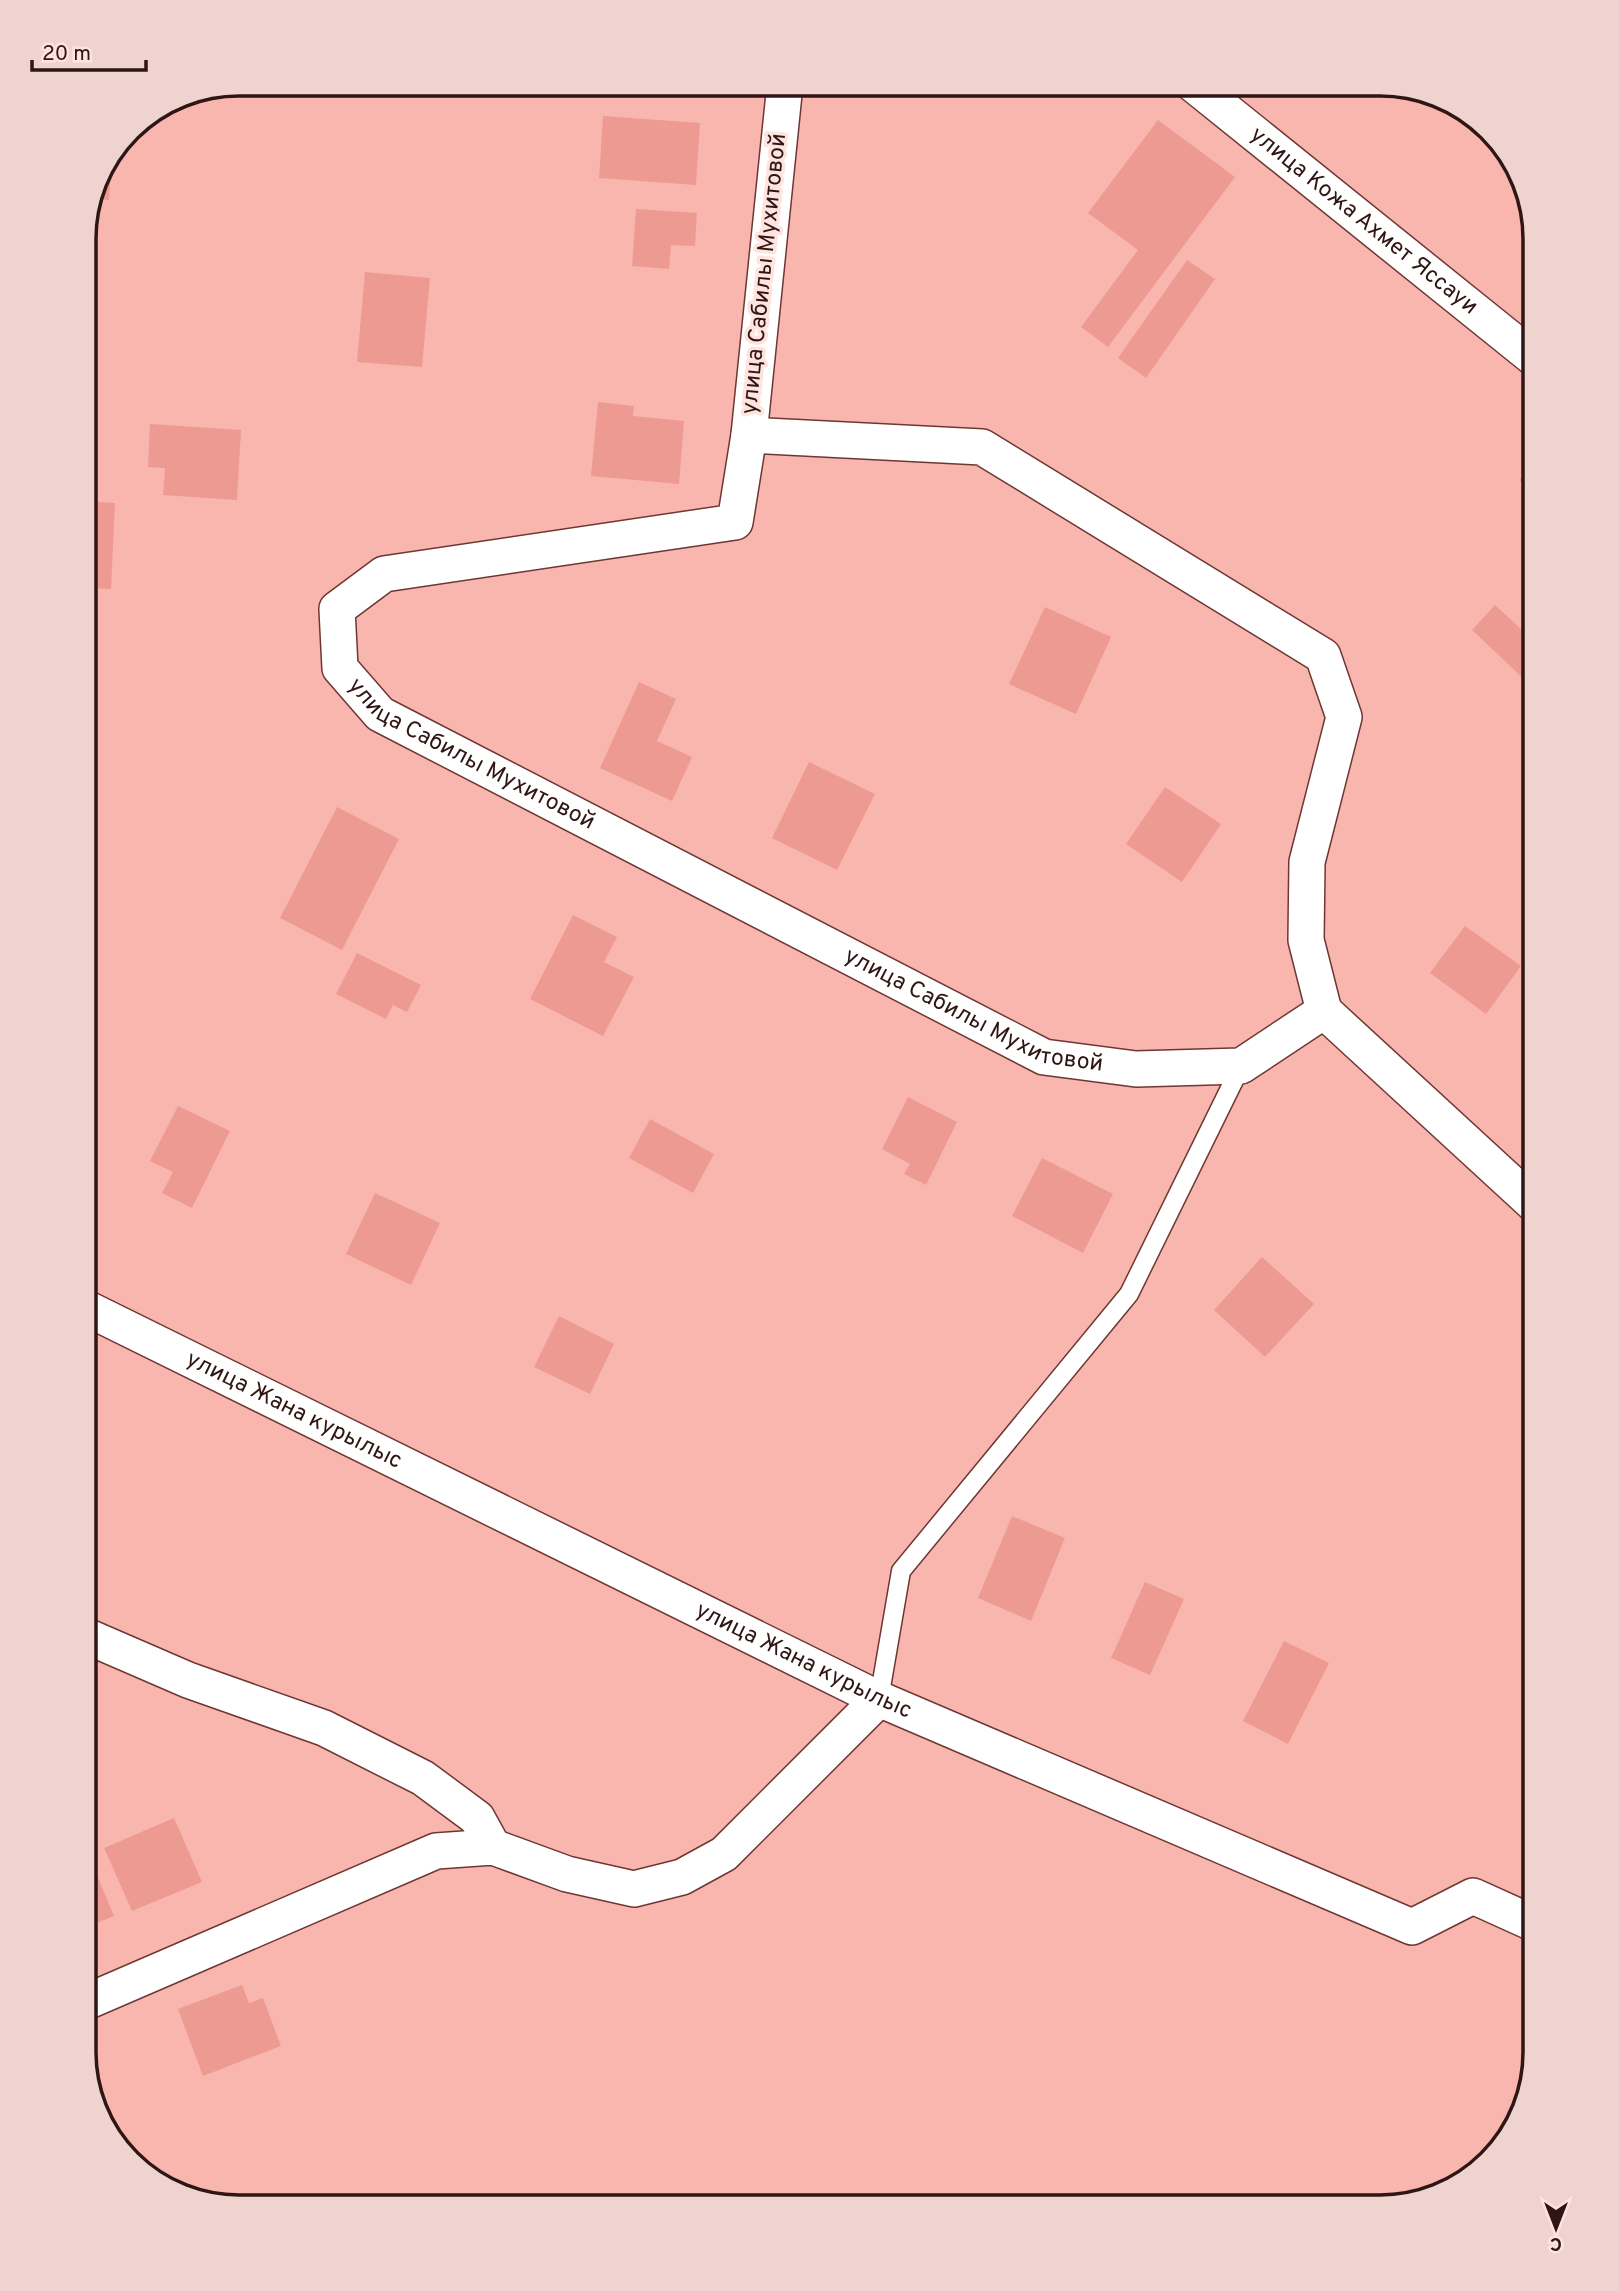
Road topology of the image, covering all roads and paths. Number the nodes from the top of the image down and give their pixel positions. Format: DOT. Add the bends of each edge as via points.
graph roads {
  1 [pos="784,97"];
  2 [pos="1209,97"];
  3 [pos="1523,349"];
  4 [pos="749,435"];
  5 [pos="1324,1011"];
  6 [pos="1241,1066"];
  7 [pos="1523,1194"];
  8 [pos="96,1313"];
  9 [pos="96,1640"];
  10 [pos="879,1699"];
  11 [pos="493,1847"];
  12 [pos="1523,1919"];
  13 [pos="96,1998"];
  1 -- 4 [label="street, улица Сабилы Мухитовой"];
  2 -- 3 [label="street, улица Кожа Ахмет Яссауи"];
  4 -- 5 [label="street" via="982,447 1323,656 1344,717 1307,862 1306,940"];
  4 -- 6 [label="street, улица Сабилы Мухитовой" via="735,522 384,574 337,609 340,668 380,714 1044,1057 1136,1069"];
  5 -- 6 [label="street"];
  5 -- 7 [label="street"];
  6 -- 10 [label="lane" via="1129,1294 901,1571"];
  8 -- 10 [label="street, улица Жана курылыс"];
  9 -- 11 [label="street" via="188,1680 324,1728 423,1779 477,1818"];
  10 -- 11 [label="street" via="724,1854 682,1877 634,1889 567,1874"];
  10 -- 12 [label="street, улица Жана курылыс" via="1412,1927 1473,1896"];
  11 -- 13 [label="street" via="436,1851"];
}
